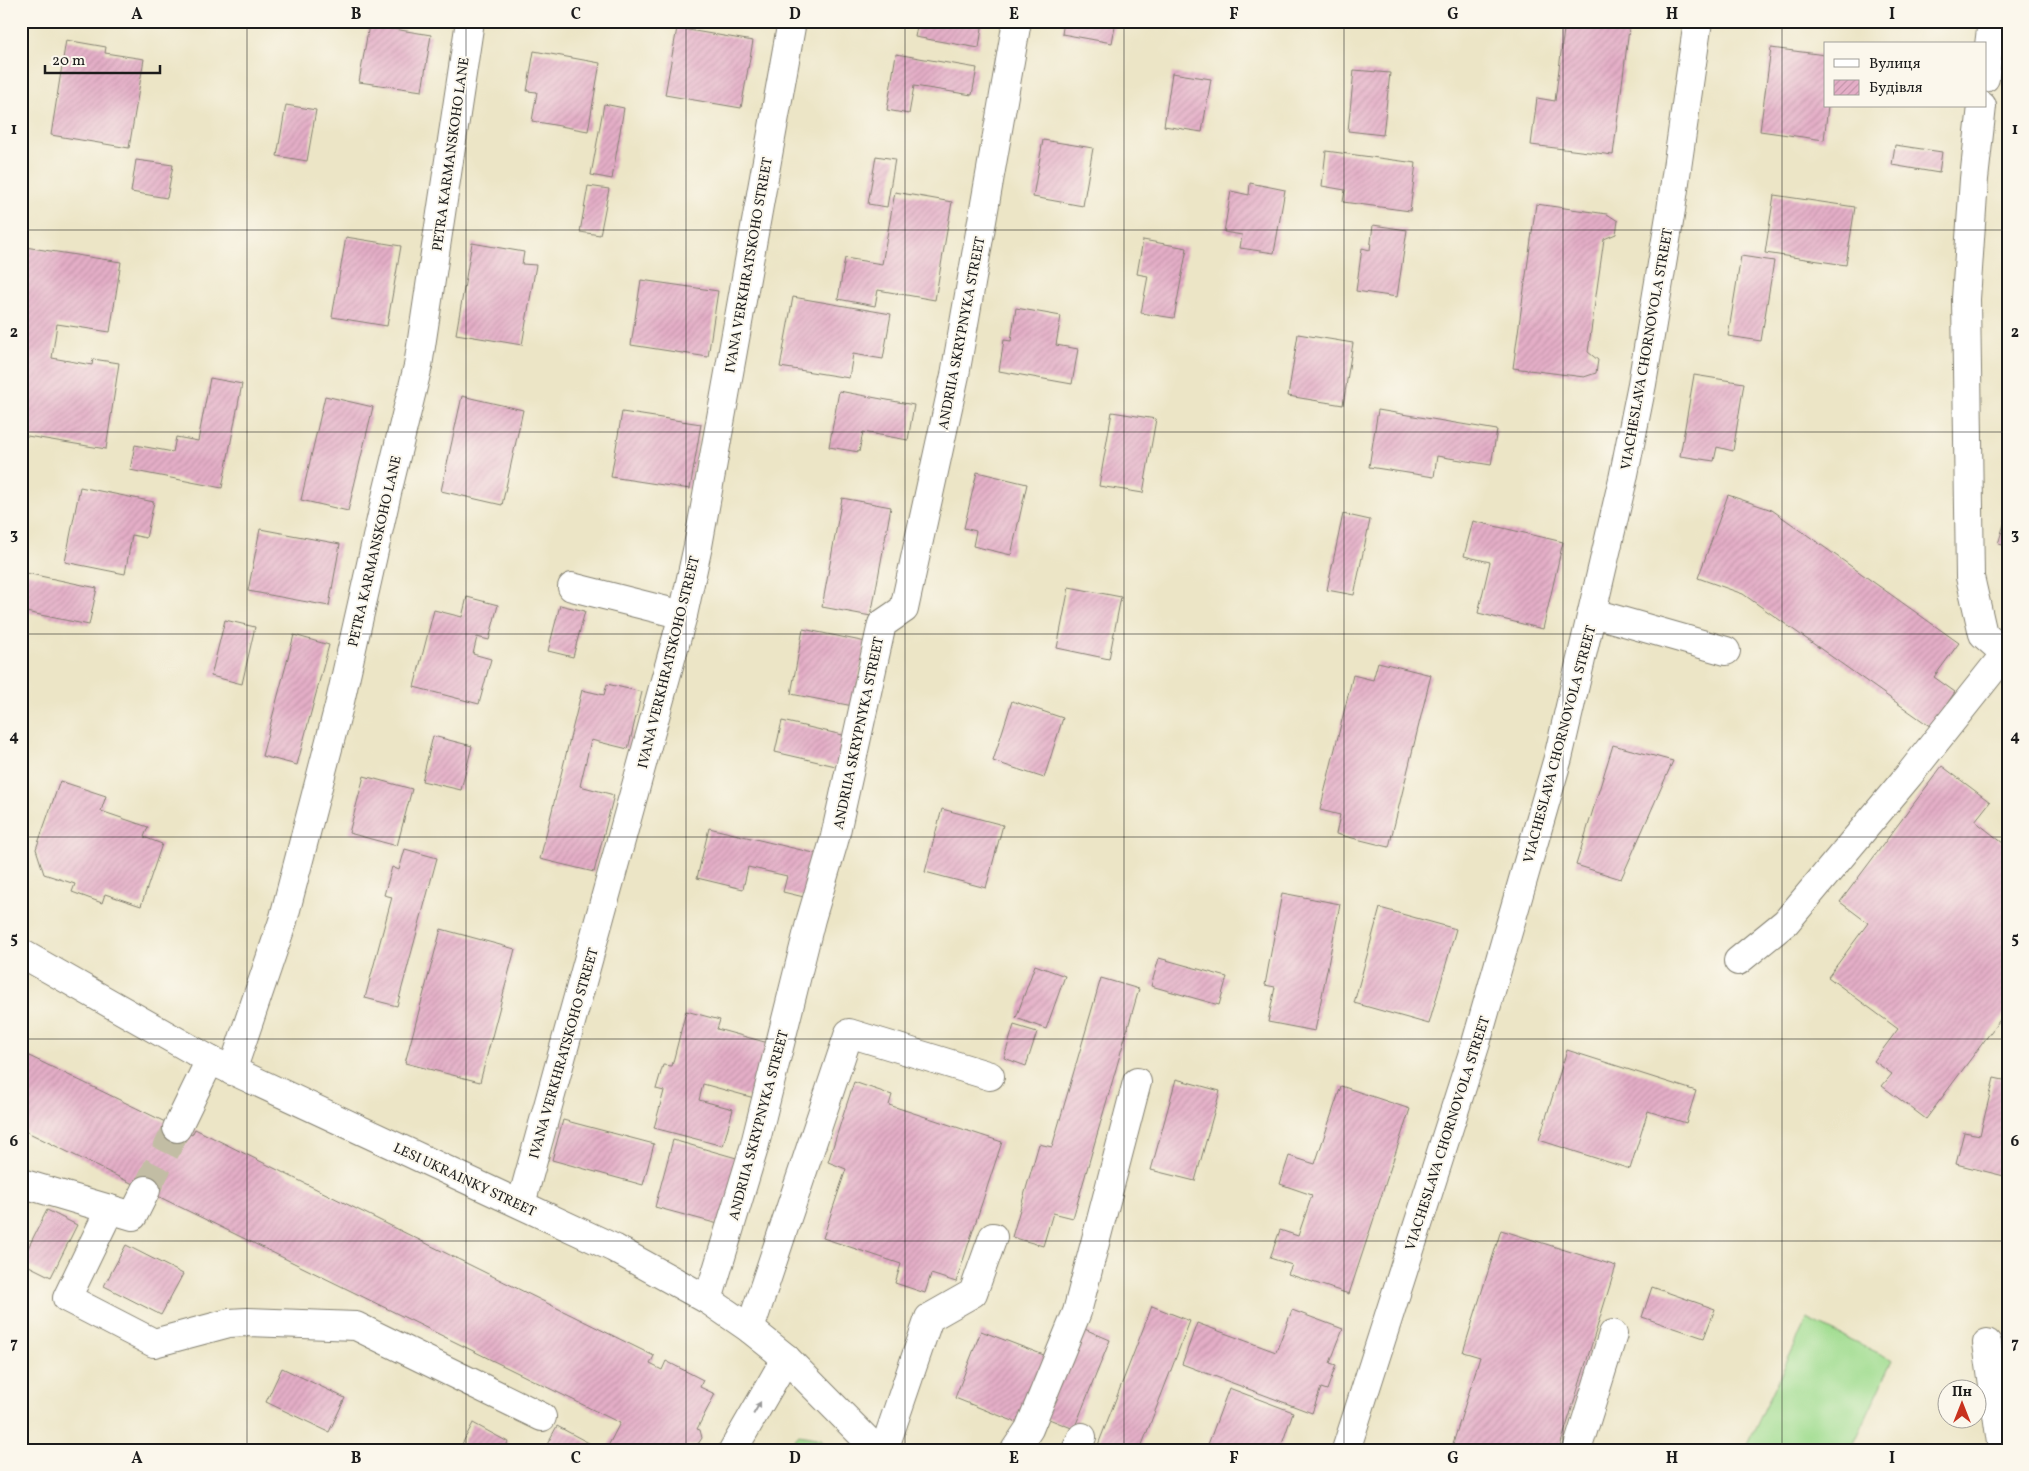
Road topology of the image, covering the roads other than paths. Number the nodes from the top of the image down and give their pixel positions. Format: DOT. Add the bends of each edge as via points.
graph roads {
  1 [pos="470,21"];
  2 [pos="792,21"];
  3 [pos="1016,21"];
  4 [pos="1698,21"];
  5 [pos="1992,21"];
  6 [pos="1986,70"];
  7 [pos="1982,108"];
  8 [pos="572,587"];
  9 [pos="1593,613"];
  10 [pos="683,615"];
  11 [pos="1726,651"];
  12 [pos="2006,655"];
  13 [pos="21,953"];
  14 [pos="1738,961"];
  15 [pos="221,1066"];
  16 [pos="990,1076"];
  17 [pos="1136,1082"];
  18 [pos="177,1128"];
  19 [pos="21,1183"];
  20 [pos="146,1190"];
  21 [pos="521,1204"];
  22 [pos="110,1209"];
  23 [pos="993,1237"];
  24 [pos="708,1300"];
  25 [pos="750,1329"];
  26 [pos="1614,1334"];
  27 [pos="1987,1343"];
  28 [pos="786,1358"];
  29 [pos="542,1417"];
  30 [pos="733,1450"];
  31 [pos="877,1450"];
  32 [pos="884,1450"];
  33 [pos="1015,1450"];
  34 [pos="1346,1450"];
  35 [pos="1577,1450"];
  36 [pos="2002,1450"];
  1 -- 15 [label="street, PETRA KARMANSKOHO LANE" via="418,366 339,706 283,921"];
  2 -- 10 [label="street, IVANA VERKHRATSKOHO STREET"];
  3 -- 24 [label="street, ANDRIIA SKRYPNYKA STREET" via="955,375 904,610 882,624 834,840 810,919 754,1148"];
  4 -- 9 [label="street, VIACHESLAVA CHORNOVOLA STREET" via="1642,384"];
  5 -- 6 [label="street"];
  7 -- 12 [label="street" via="1966,299 1970,577 1983,634"];
  8 -- 10 [label="street"];
  9 -- 11 [label="street"];
  9 -- 34 [label="street, VIACHESLAVA CHORNOVOLA STREET" via="1558,758 1476,1044"];
  10 -- 21 [label="street, IVANA VERKHRATSKOHO STREET"];
  12 -- 14 [label="street" via="1786,922"];
  13 -- 15 [label="street, LESI UKRAINKY STREET"];
  15 -- 18 [label="street, PETRA KARMANSKOHO LANE"];
  15 -- 21 [label="street, LESI UKRAINKY STREET"];
  16 -- 25 [label="street" via="849,1033"];
  17 -- 33 [label="street" via="1076,1312 1029,1429"];
  19 -- 22 [label="street"];
  20 -- 22 [label="street" via="133,1216"];
  21 -- 24 [label="street, LESI UKRAINKY STREET" via="614,1248"];
  22 -- 29 [label="street" via="67,1298 154,1343 229,1323 356,1326"];
  23 -- 32 [label="street" via="973,1293 928,1318"];
  24 -- 25 [label="street, LESI UKRAINKY STREET"];
  25 -- 28 [label="street, LESI UKRAINKY STREET"];
  26 -- 35 [label="street"];
  27 -- 36 [label="street"];
  30 -- 28 [label="street, one-way"];
  28 -- 31 [label="street, LESI UKRAINKY STREET"];
}
